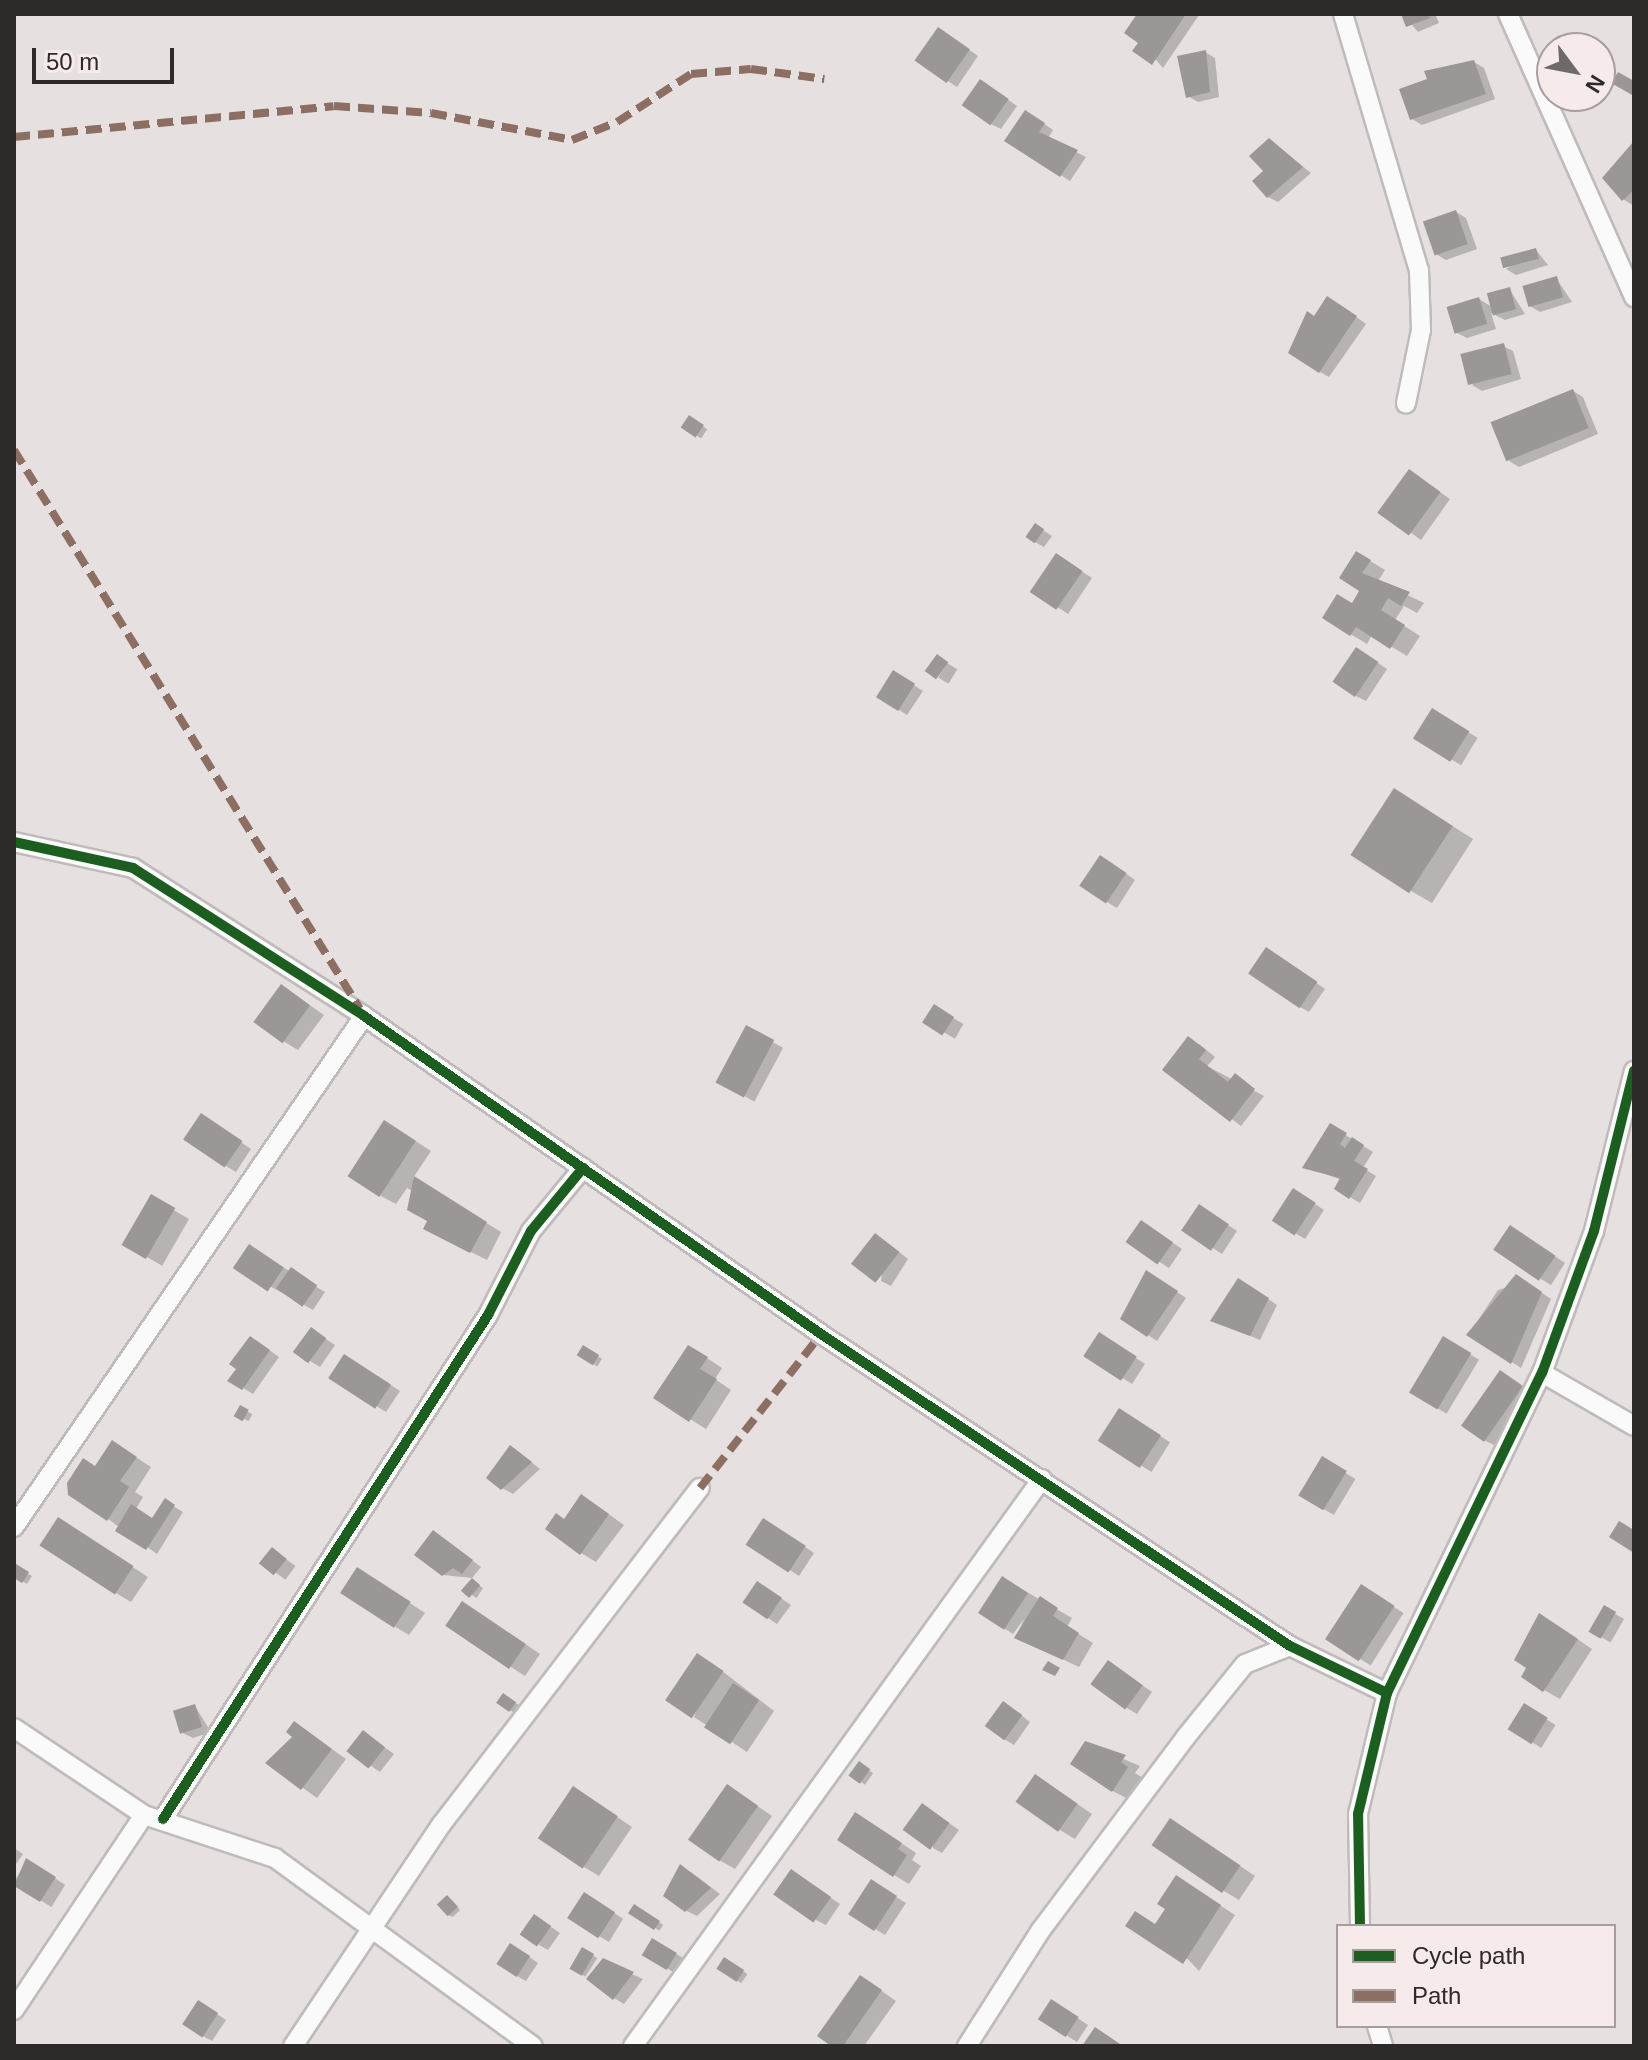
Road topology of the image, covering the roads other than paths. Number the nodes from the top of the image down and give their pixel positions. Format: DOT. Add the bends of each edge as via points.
graph roads {
  1 [pos="1343,14"];
  2 [pos="1516,19"];
  3 [pos="1634,297"];
  4 [pos="1406,403"];
  5 [pos="14,842"];
  6 [pos="364,1016"];
  7 [pos="1634,1071"];
  8 [pos="583,1168"];
  9 [pos="1542,1373"];
  10 [pos="1634,1426"];
  11 [pos="1042,1479"];
  12 [pos="700,1488"];
  13 [pos="14,1527"];
  14 [pos="1290,1646"];
  15 [pos="1387,1693"];
  16 [pos="14,1728"];
  17 [pos="154,1817"];
  18 [pos="1360,1924"];
  19 [pos="376,1926"];
  20 [pos="14,2010"];
  21 [pos="293,2046"];
  22 [pos="533,2046"];
  23 [pos="633,2046"];
  24 [pos="967,2046"];
  1 -- 4 [label="street" via="1419,270 1421,330"];
  2 -- 3 [label="street"];
  5 -- 6 [label="street" via="133,868"];
  6 -- 8 [label="street"];
  6 -- 13 [label="street"];
  7 -- 9 [label="street" via="1594,1231"];
  8 -- 11 [label="street"];
  8 -- 17 [label="street" via="531,1231 488,1315"];
  9 -- 10 [label="street"];
  9 -- 15 [label="street"];
  11 -- 14 [label="street"];
  11 -- 23 [label="street"];
  12 -- 19 [label="street" via="441,1825"];
  14 -- 15 [label="street"];
  14 -- 24 [label="street" via="1245,1664 1185,1738 1041,1930"];
  15 -- 18 [label="street" via="1358,1814"];
  16 -- 17 [label="street"];
  17 -- 19 [label="street" via="275,1858"];
  17 -- 20 [label="street"];
  19 -- 21 [label="street"];
  19 -- 22 [label="street"];
}
